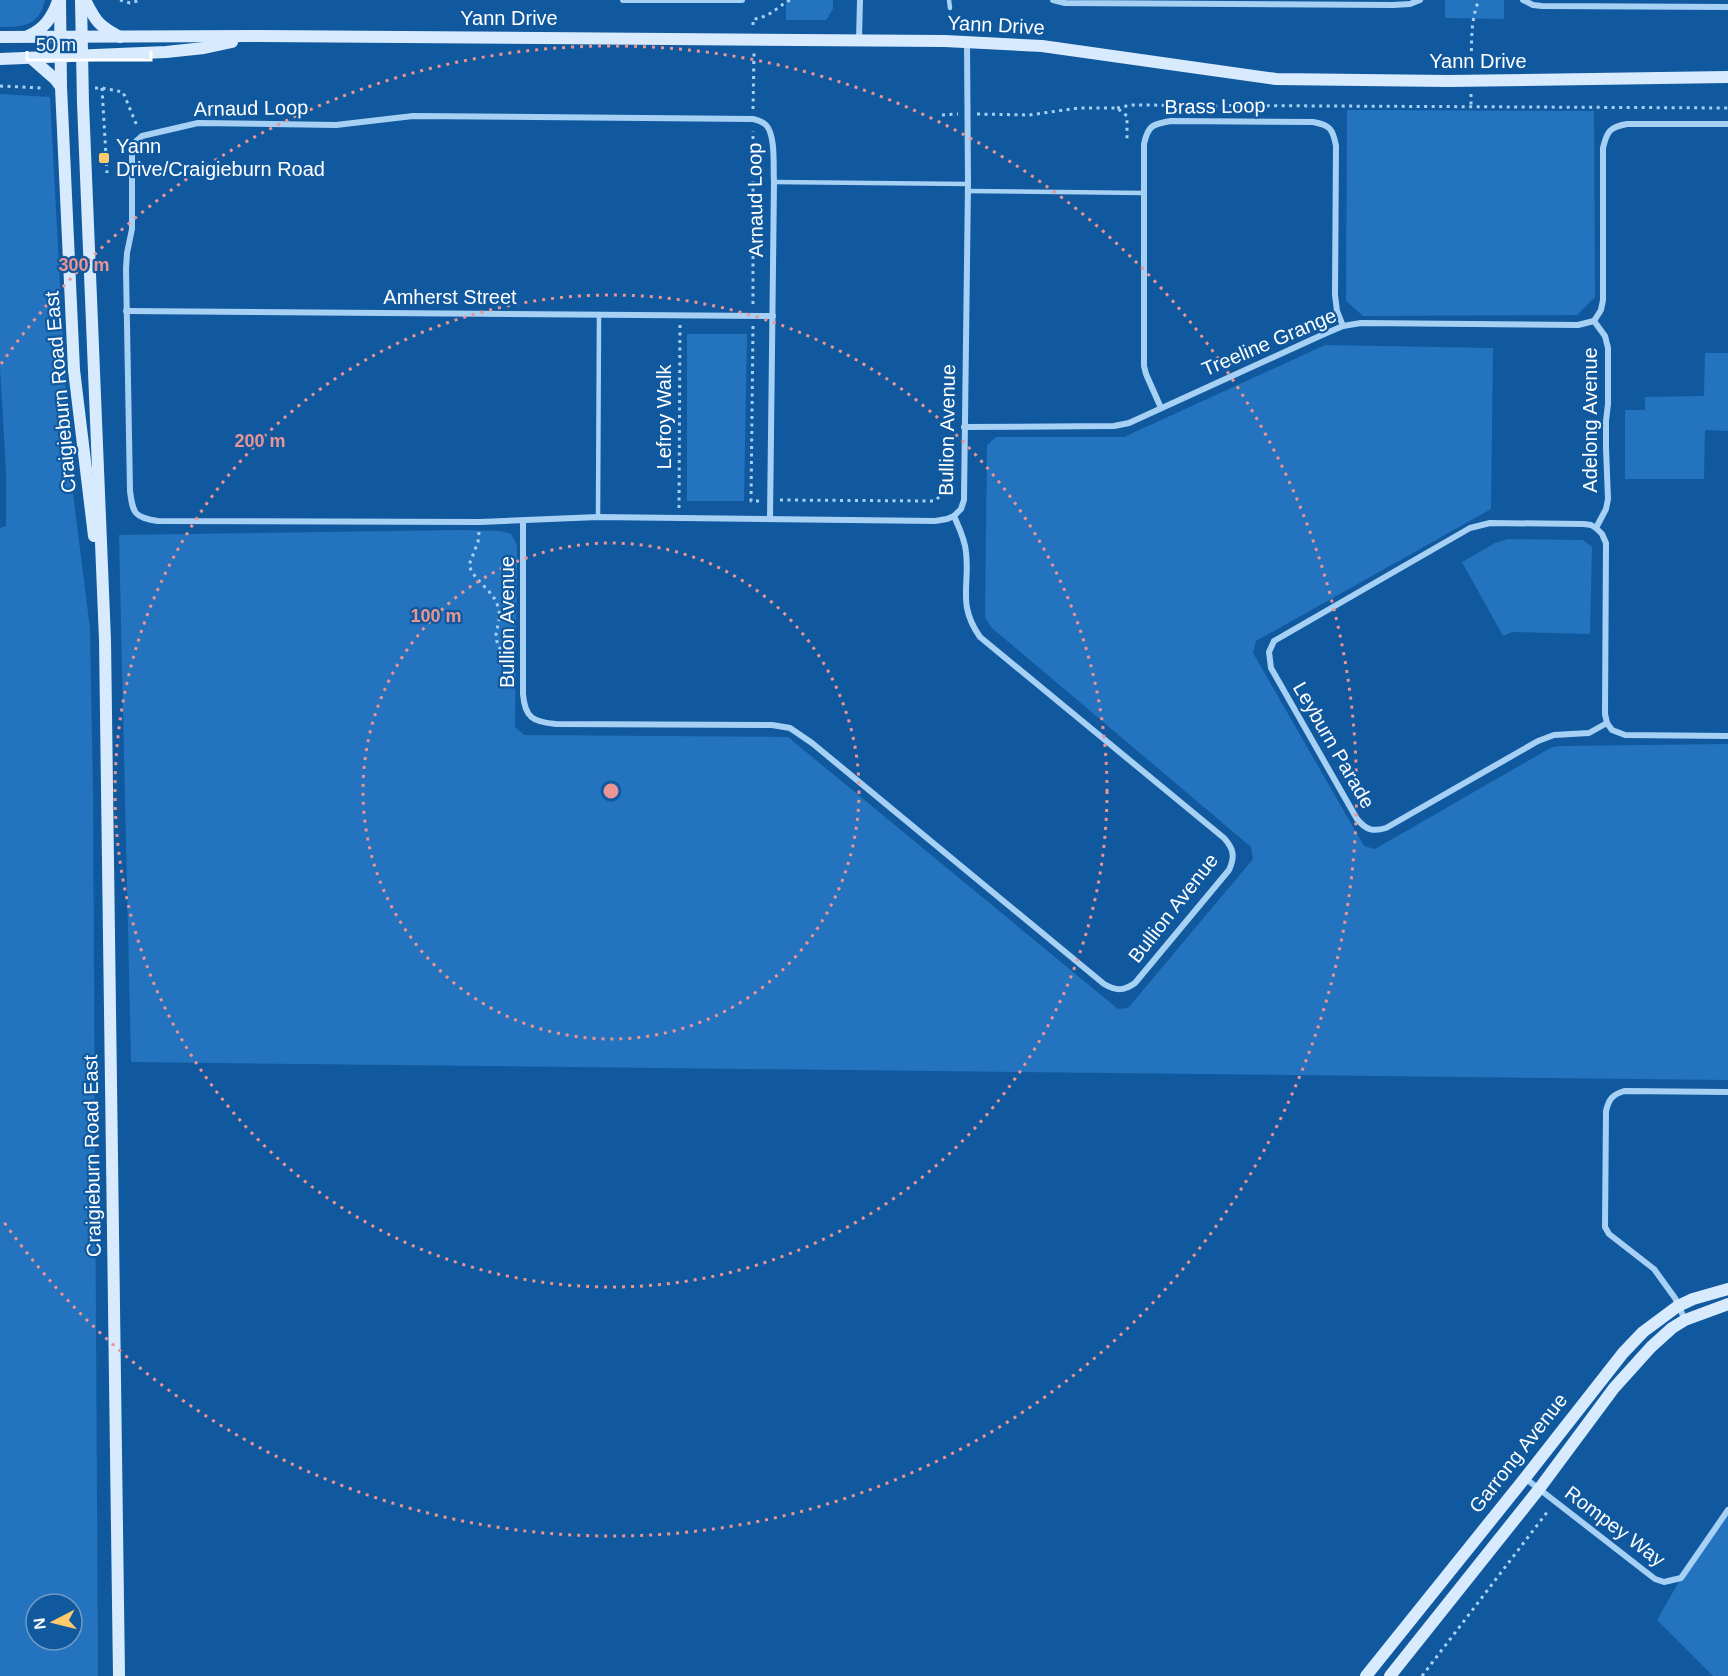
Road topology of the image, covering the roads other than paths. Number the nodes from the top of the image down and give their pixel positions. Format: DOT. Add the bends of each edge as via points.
graph roads {
  1 [pos="59,0"];
  2 [pos="83,0"];
  3 [pos="623,0"];
  4 [pos="742,0"];
  5 [pos="860,0"];
  6 [pos="949,0"];
  7 [pos="1053,0"];
  8 [pos="1420,0"];
  9 [pos="1523,0"];
  10 [pos="1728,7"];
  11 [pos="950,8"];
  12 [pos="260,36"];
  13 [pos="0,37"];
  14 [pos="121,37"];
  15 [pos="24,38"];
  16 [pos="60,38"];
  17 [pos="82,38"];
  18 [pos="859,40"];
  19 [pos="967,42"];
  20 [pos="118,53"];
  21 [pos="61,56"];
  22 [pos="82,56"];
  23 [pos="31,58"];
  24 [pos="0,59"];
  25 [pos="1728,77"];
  26 [pos="83,86"];
  27 [pos="61,87"];
  28 [pos="1728,124"];
  29 [pos="774,182"];
  30 [pos="968,184"];
  31 [pos="967,191"];
  32 [pos="1144,193"];
  33 [pos="126,311"];
  34 [pos="599,314"];
  35 [pos="773,316"];
  36 [pos="1594,321"];
  37 [pos="1343,326"];
  38 [pos="1161,408"];
  39 [pos="964,427"];
  40 [pos="954,516"];
  41 [pos="598,518"];
  42 [pos="770,519"];
  43 [pos="523,521"];
  44 [pos="1596,528"];
  45 [pos="105,636"];
  46 [pos="1607,723"];
  47 [pos="1728,736"];
  48 [pos="1728,1092"];
  49 [pos="1728,1288"];
  50 [pos="1728,1304"];
  51 [pos="1678,1306"];
  52 [pos="1685,1320"];
  53 [pos="1525,1478"];
  54 [pos="1539,1489"];
  55 [pos="1728,1510"];
  56 [pos="119,1676"];
  57 [pos="1366,1676"];
  58 [pos="1390,1676"];
  1 -- 15 [label="street" via="42,28"];
  1 -- 16 [label="street, Craigieburn Road East"];
  2 -- 14 [label="street" via="102,28"];
  2 -- 17 [label="street, Craigieburn Road East"];
  3 -- 4 [label="street"];
  5 -- 18 [label="street"];
  6 -- 11 [label="lane"];
  7 -- 8 [label="street" via="1393,5"];
  9 -- 10 [label="street" via="1542,6"];
  12 -- 14 [label="street, Yann Drive"];
  12 -- 18 [label="street, Yann Drive"];
  12 -- 20 [label="street, Yann Drive" via="204,48"];
  13 -- 15 [label="street, Yann Drive"];
  14 -- 17 [label="street, Yann Drive"];
  15 -- 16 [label="street, Yann Drive"];
  16 -- 17 [label="street, Yann Drive"];
  16 -- 21 [label="street, Craigieburn Road East"];
  17 -- 22 [label="street, Craigieburn Road East"];
  18 -- 19 [label="street, Yann Drive"];
  19 -- 25 [label="street, Yann Drive" via="1042,46 1276,79"];
  19 -- 30 [label="street, Bullion Avenue"];
  20 -- 22 [label="street, Yann Drive"];
  20 -- 26 [label="street" via="90,68"];
  21 -- 22 [label="street, Yann Drive"];
  21 -- 23 [label="street, Yann Drive"];
  21 -- 27 [label="street, Craigieburn Road East"];
  22 -- 26 [label="street, Craigieburn Road East"];
  23 -- 24 [label="street, Yann Drive"];
  23 -- 27 [label="street"];
  26 -- 45 [label="street, Craigieburn Road East"];
  27 -- 45 [label="street, Craigieburn Road East" via="74,370"];
  28 -- 36 [label="street, Adelong Avenue" via="1627,124 1609,131 1604,148 1603,300"];
  29 -- 30 [label="lane"];
  29 -- 33 [label="street, Arnaud Loop" via="771,132 766,124 753,119 413,116 336,125 198,123 142,136 134,143"];
  29 -- 35 [label="street, Arnaud Loop"];
  30 -- 31 [label="street, Bullion Avenue"];
  31 -- 32 [label="lane"];
  31 -- 39 [label="street, Bullion Avenue"];
  32 -- 37 [label="street, Brass Loop" via="1144,144 1146,134 1158,123 1324,124 1334,136 1336,146 1335,295"];
  32 -- 38 [label="street, Brass Loop" via="1144,366"];
  33 -- 34 [label="street, Amherst Street"];
  33 -- 43 [label="street" via="130,491 135,513 142,518"];
  34 -- 35 [label="street, Amherst Street"];
  34 -- 41 [label="lane"];
  35 -- 42 [label="street, Arnaud Loop"];
  36 -- 37 [label="street, Treeline Grange" via="1578,325"];
  36 -- 44 [label="street, Adelong Avenue" via="1608,348 1608,499"];
  37 -- 38 [label="street, Treeline Grange"];
  38 -- 39 [label="street, Treeline Grange" via="1114,426"];
  39 -- 40 [label="street, Bullion Avenue" via="964,500"];
  40 -- 42 [label="street" via="935,521"];
  40 -- 43 [label="street, Bullion Avenue" via="966,552 967,612 980,637 1231,846 1229,870 1127,989 1112,989 1104,984 798,732 772,725 541,723 532,719 524,704"];
  41 -- 42 [label="street"];
  41 -- 43 [label="street"];
  44 -- 46 [label="street" via="1606,543"];
  44 -- 46 [label="street, Leyburn Parade" via="1584,524 1490,523 1470,528 1274,641 1268,659 1357,819 1370,830 1386,828 1538,741 1554,735 1589,733"];
  45 -- 56 [label="street, Craigieburn Road East"];
  46 -- 47 [label="street" via="1612,730 1625,735"];
  48 -- 51 [label="street" via="1624,1091 1608,1101 1605,1227 1654,1269"];
  49 -- 51 [label="street, Garrong Avenue"];
  50 -- 52 [label="street, Garrong Avenue"];
  51 -- 52 [label="street"];
  51 -- 53 [label="street, Garrong Avenue" via="1623,1353"];
  52 -- 54 [label="street, Garrong Avenue" via="1665,1334 1614,1388"];
  53 -- 54 [label="street, Rompey Way"];
  53 -- 57 [label="street, Garrong Avenue"];
  54 -- 55 [label="street, Rompey Way" via="1664,1582 1681,1578"];
  54 -- 58 [label="street, Garrong Avenue"];
}
